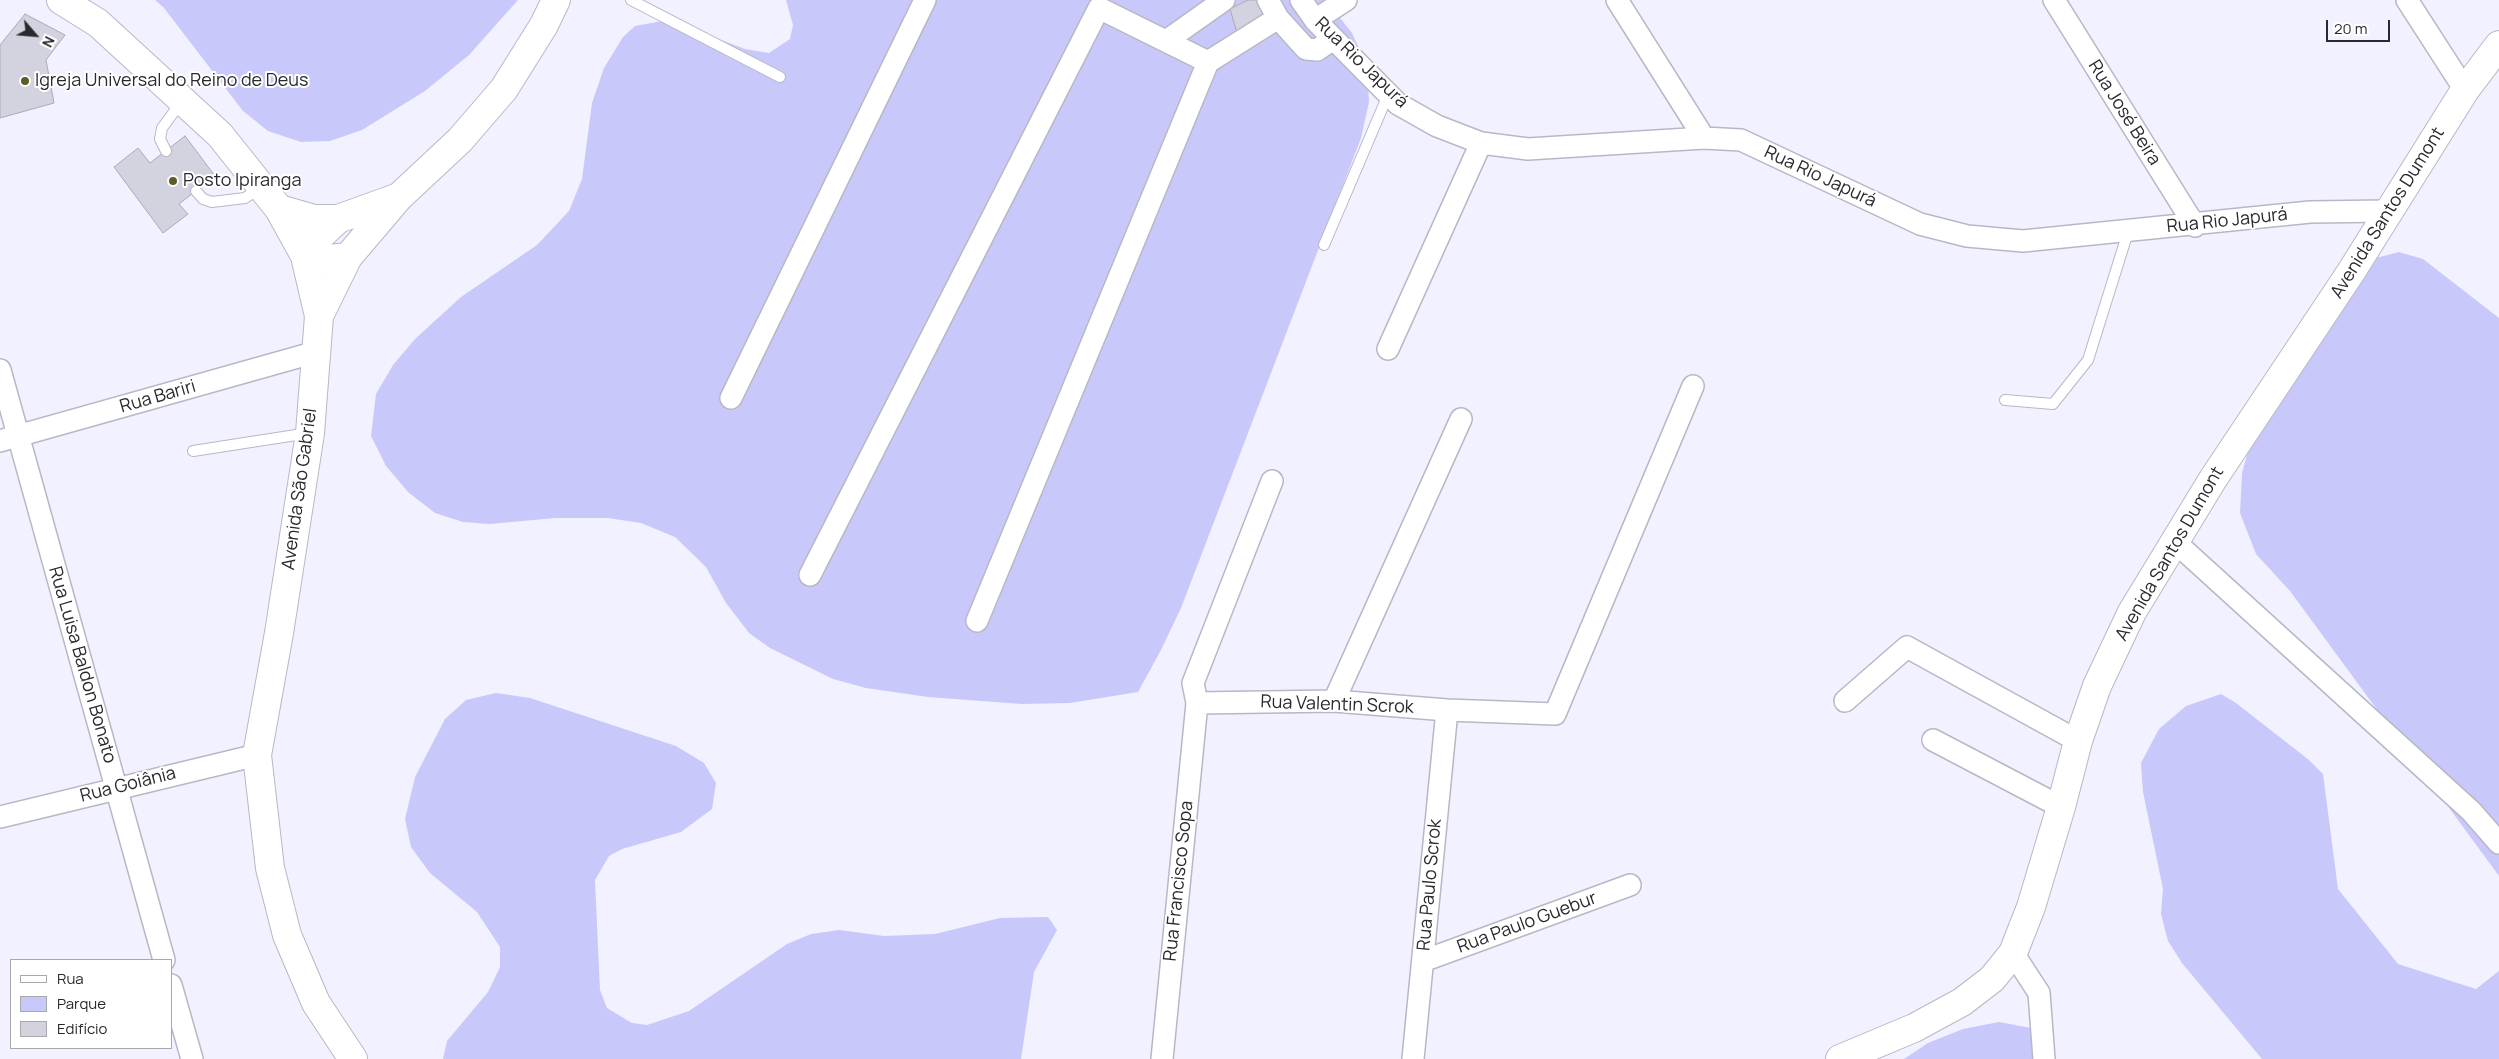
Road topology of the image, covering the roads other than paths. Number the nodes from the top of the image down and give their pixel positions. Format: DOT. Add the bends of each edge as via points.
graph roads {
  1 [pos="61,0"];
  2 [pos="556,0"];
  3 [pos="631,0"];
  4 [pos="926,0"];
  5 [pos="1224,0"];
  6 [pos="1301,0"];
  7 [pos="1346,0"];
  8 [pos="1616,0"];
  9 [pos="2054,0"];
  10 [pos="2407,0"];
  11 [pos="1101,4"];
  12 [pos="1273,9"];
  13 [pos="1315,20"];
  14 [pos="1333,38"];
  15 [pos="1166,41"];
  16 [pos="2499,45"];
  17 [pos="1208,62"];
  18 [pos="780,76"];
  19 [pos="2465,90"];
  20 [pos="1388,95"];
  21 [pos="182,100"];
  22 [pos="1704,138"];
  23 [pos="1481,143"];
  24 [pos="166,151"];
  25 [pos="261,187"];
  26 [pos="196,191"];
  27 [pos="399,197"];
  28 [pos="279,209"];
  29 [pos="2389,211"];
  30 [pos="338,219"];
  31 [pos="2194,226"];
  32 [pos="2128,232"];
  33 [pos="1324,245"];
  34 [pos="305,256"];
  35 [pos="348,257"];
  36 [pos="319,316"];
  37 [pos="1388,349"];
  38 [pos="316,352"];
  39 [pos="0,370"];
  40 [pos="1694,386"];
  41 [pos="731,398"];
  42 [pos="2005,400"];
  43 [pos="1461,419"];
  44 [pos="310,433"];
  45 [pos="9,438"];
  46 [pos="193,451"];
  47 [pos="1272,481"];
  48 [pos="2174,541"];
  49 [pos="810,575"];
  50 [pos="977,621"];
  51 [pos="1334,701"];
  52 [pos="1844,701"];
  53 [pos="1197,703"];
  54 [pos="1447,710"];
  55 [pos="1933,740"];
  56 [pos="2078,741"];
  57 [pos="257,755"];
  58 [pos="116,787"];
  59 [pos="2061,807"];
  60 [pos="0,816"];
  61 [pos="2499,843"];
  62 [pos="1630,885"];
  63 [pos="2013,953"];
  64 [pos="164,959"];
  65 [pos="1423,961"];
  66 [pos="172,989"];
  67 [pos="192,1059"];
  68 [pos="353,1059"];
  69 [pos="1162,1059"];
  70 [pos="1413,1059"];
  71 [pos="1840,1059"];
  72 [pos="2044,1059"];
  1 -- 21 [label="main road, Avenida São Gabriel" via="98,23"];
  2 -- 27 [label="main road" via="504,89 460,140"];
  3 -- 18 [label="lane"];
  4 -- 41 [label="street"];
  5 -- 15 [label="street"];
  6 -- 13 [label="street, Rua Rio Japurá"];
  7 -- 13 [label="street"];
  8 -- 22 [label="street"];
  9 -- 31 [label="street, Rua José Beira"];
  10 -- 19 [label="street"];
  11 -- 15 [label="street"];
  11 -- 49 [label="street"];
  12 -- 14 [label="street" via="1306,49 1317,50"];
  12 -- 17 [label="street"];
  13 -- 14 [label="street, Rua Rio Japurá"];
  14 -- 20 [label="street, Rua Rio Japurá"];
  15 -- 17 [label="street"];
  16 -- 19 [label="main road, Avenida Santos Dumont"];
  17 -- 50 [label="street"];
  19 -- 29 [label="main road, Avenida Santos Dumont"];
  20 -- 23 [label="street, Rua Rio Japurá" via="1437,126"];
  20 -- 33 [label="lane"];
  21 -- 24 [label="lane" via="162,128 160,139"];
  21 -- 25 [label="main road, Avenida São Gabriel" via="220,135"];
  22 -- 23 [label="street, Rua Rio Japurá" via="1528,148"];
  22 -- 32 [label="street, Rua Rio Japurá" via="1741,140 1920,224 1967,236 2023,242"];
  23 -- 37 [label="street"];
  25 -- 26 [label="lane" via="245,198 212,202 203,200"];
  25 -- 28 [label="main road, Avenida São Gabriel"];
  27 -- 30 [label="main road"];
  27 -- 35 [label="main road"];
  28 -- 30 [label="main road" via="314,218"];
  28 -- 34 [label="main road, Avenida São Gabriel"];
  29 -- 31 [label="street, Rua Rio Japurá" via="2310,212"];
  29 -- 48 [label="main road, Avenida Santos Dumont"];
  30 -- 34 [label="main road"];
  31 -- 32 [label="street, Rua Rio Japurá"];
  32 -- 42 [label="lane" via="2088,360 2053,404"];
  34 -- 35 [label="main road" via="324,260"];
  34 -- 36 [label="main road, Avenida São Gabriel"];
  35 -- 36 [label="main road"];
  36 -- 38 [label="main road, Avenida São Gabriel"];
  38 -- 44 [label="main road, Avenida São Gabriel"];
  38 -- 45 [label="street, Rua Bariri"];
  39 -- 45 [label="street, Rua Luisa Baldon Bonato"];
  40 -- 54 [label="street, Rua Valentin Scrok" via="1555,714"];
  43 -- 51 [label="street"];
  44 -- 46 [label="lane"];
  44 -- 57 [label="main road, Avenida São Gabriel"];
  45 -- 58 [label="street, Rua Luisa Baldon Bonato"];
  47 -- 53 [label="street, Rua Francisco Sopa" via="1193,683"];
  48 -- 56 [label="main road, Avenida Santos Dumont" via="2132,612 2097,686"];
  48 -- 61 [label="street" via="2471,811"];
  51 -- 53 [label="street, Rua Valentin Scrok"];
  51 -- 54 [label="street, Rua Valentin Scrok"];
  52 -- 56 [label="street" via="1907,647"];
  53 -- 69 [label="street, Rua Francisco Sopa"];
  54 -- 65 [label="street, Rua Paulo Scrok"];
  55 -- 59 [label="street"];
  56 -- 59 [label="main road, Avenida Santos Dumont"];
  57 -- 58 [label="street, Rua Goiânia"];
  57 -- 68 [label="main road, Avenida São Gabriel" via="270,868 287,935 316,1003"];
  58 -- 60 [label="street, Rua Goiânia"];
  58 -- 64 [label="street, Rua Luisa Baldon Bonato"];
  59 -- 63 [label="main road, Avenida Santos Dumont" via="2031,908"];
  62 -- 65 [label="street, Rua Paulo Guebur"];
  63 -- 71 [label="main road, Avenida Santos Dumont" via="1992,979 1962,1002 1914,1028"];
  63 -- 72 [label="street" via="2039,993"];
  65 -- 70 [label="street, Rua Paulo Scrok"];
  66 -- 67 [label="street"];
}
